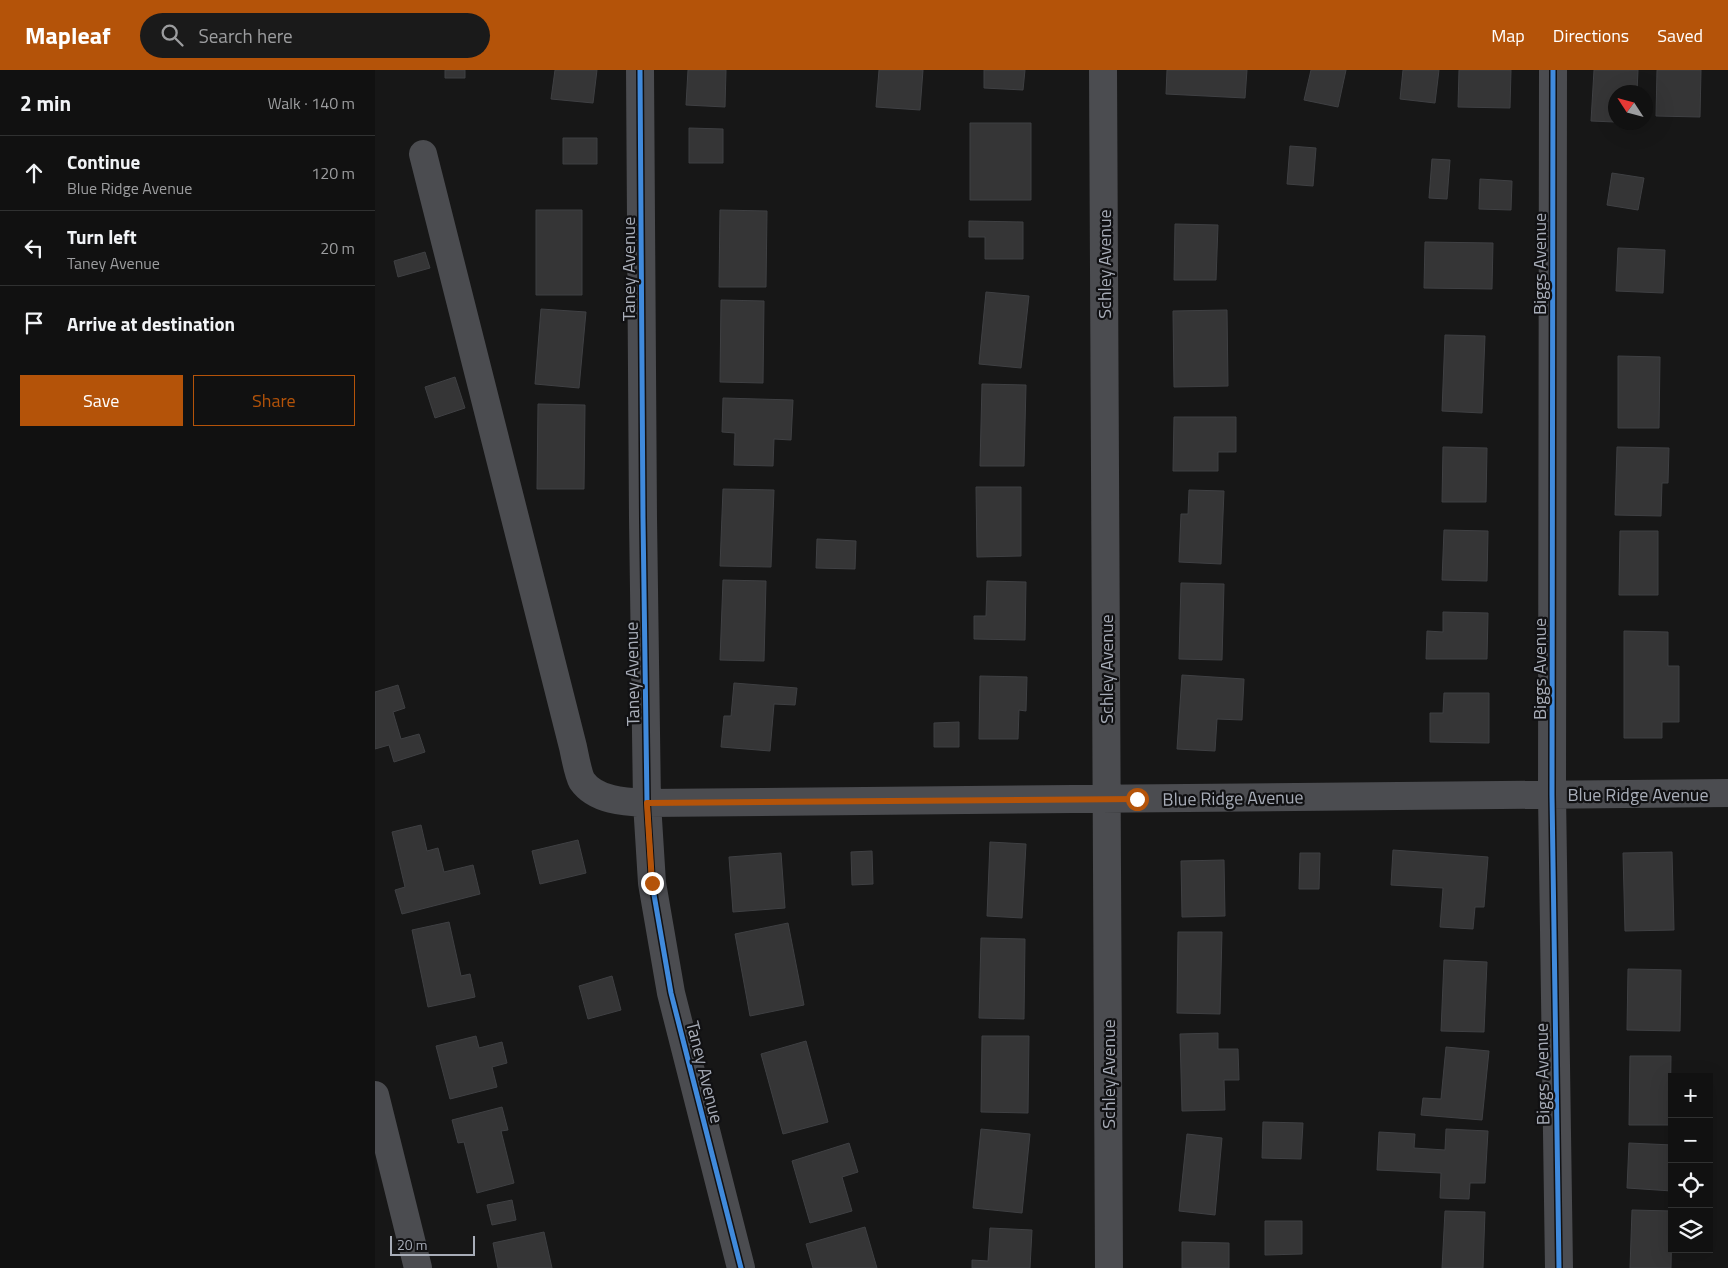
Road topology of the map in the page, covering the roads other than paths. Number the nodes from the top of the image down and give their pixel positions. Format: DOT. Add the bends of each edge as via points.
graph roads {
  1 [pos="640,70"];
  2 [pos="1103,70"];
  3 [pos="1553,70"];
  4 [pos="423,154"];
  5 [pos="1728,793"];
  6 [pos="1552,795"];
  7 [pos="1107,799"];
  8 [pos="647,803"];
  9 [pos="375,1094"];
  10 [pos="418,1268"];
  11 [pos="741,1268"];
  12 [pos="1109,1268"];
  13 [pos="1559,1268"];
  1 -- 8 [label="street, Taney Avenue"];
  2 -- 7 [label="street, Schley Avenue"];
  3 -- 6 [label="street, Biggs Avenue"];
  4 -- 8 [label="street, Blue Ridge Avenue" via="582,781 596,793 616,801"];
  5 -- 6 [label="street, Blue Ridge Avenue"];
  6 -- 7 [label="street, Blue Ridge Avenue"];
  6 -- 13 [label="street, Biggs Avenue"];
  7 -- 8 [label="street, Blue Ridge Avenue"];
  7 -- 12 [label="street, Schley Avenue"];
  8 -- 11 [label="street, Taney Avenue" via="652,883 671,993"];
  9 -- 10 [label="street"];
}
